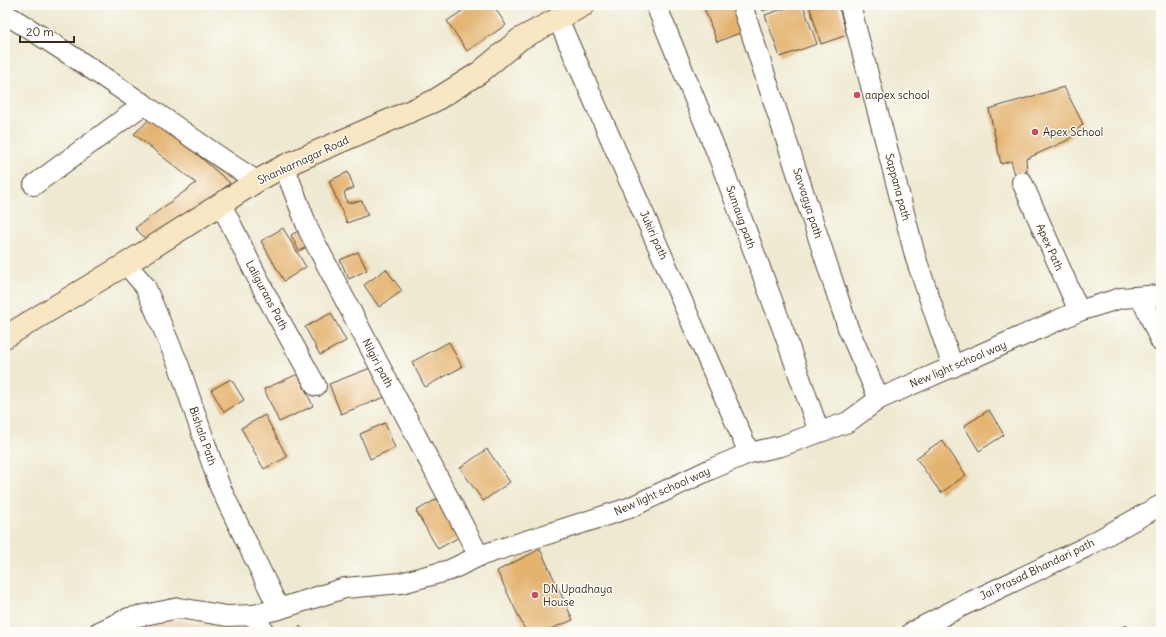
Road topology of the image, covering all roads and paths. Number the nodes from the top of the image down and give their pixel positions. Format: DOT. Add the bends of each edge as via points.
graph roads {
  1 [pos="584,5"];
  2 [pos="656,5"];
  3 [pos="742,5"];
  4 [pos="850,5"];
  5 [pos="5,14"];
  6 [pos="558,19"];
  7 [pos="144,104"];
  8 [pos="284,166"];
  9 [pos="257,181"];
  10 [pos="1022,182"];
  11 [pos="34,185"];
  12 [pos="220,204"];
  13 [pos="126,264"];
  14 [pos="1161,295"];
  15 [pos="1141,297"];
  16 [pos="1079,311"];
  17 [pos="5,336"];
  18 [pos="1161,342"];
  19 [pos="953,367"];
  20 [pos="316,386"];
  21 [pos="879,399"];
  22 [pos="819,432"];
  23 [pos="749,453"];
  24 [pos="1161,505"];
  25 [pos="479,556"];
  26 [pos="279,609"];
  27 [pos="259,624"];
  28 [pos="99,632"];
  29 [pos="912,632"];
  1 -- 6 [label="street, Shankarnagar Road"];
  2 -- 22 [label="street, Sumaug path" via="719,158"];
  3 -- 21 [label="street, Savvagya path" via="848,328"];
  4 -- 19 [label="street, Sappana path" via="916,259"];
  5 -- 7 [label="street"];
  6 -- 8 [label="street, Shankarnagar Road" via="520,39 479,73 434,100"];
  6 -- 23 [label="street, Jukiri path"];
  7 -- 9 [label="street"];
  7 -- 11 [label="street"];
  8 -- 9 [label="street, Shankarnagar Road"];
  8 -- 25 [label="street, Nilgiri path" via="309,231"];
  9 -- 12 [label="street, Shankarnagar Road"];
  10 -- 16 [label="street, Apex Path"];
  12 -- 13 [label="street, Shankarnagar Road"];
  12 -- 20 [label="street, Laligurans Path"];
  13 -- 17 [label="street, Shankarnagar Road"];
  13 -- 26 [label="street, Bishala Path" via="145,286 179,366 220,487"];
  14 -- 15 [label="street, New light school way"];
  15 -- 16 [label="street, New light school way" via="1121,298"];
  15 -- 18 [label="street"];
  16 -- 19 [label="street, New light school way"];
  19 -- 21 [label="street, New light school way"];
  21 -- 22 [label="street, New light school way" via="848,422"];
  22 -- 23 [label="street, New light school way" via="781,446"];
  23 -- 25 [label="street, New light school way" via="629,508"];
  24 -- 29 [label="street, Jai Prasad Bhandari path" via="1084,548"];
  25 -- 26 [label="street, New light school way" via="450,570 401,583 345,588"];
  26 -- 27 [label="street, New light school way"];
  27 -- 28 [label="street, New light school way" via="179,608 129,618"];
}
